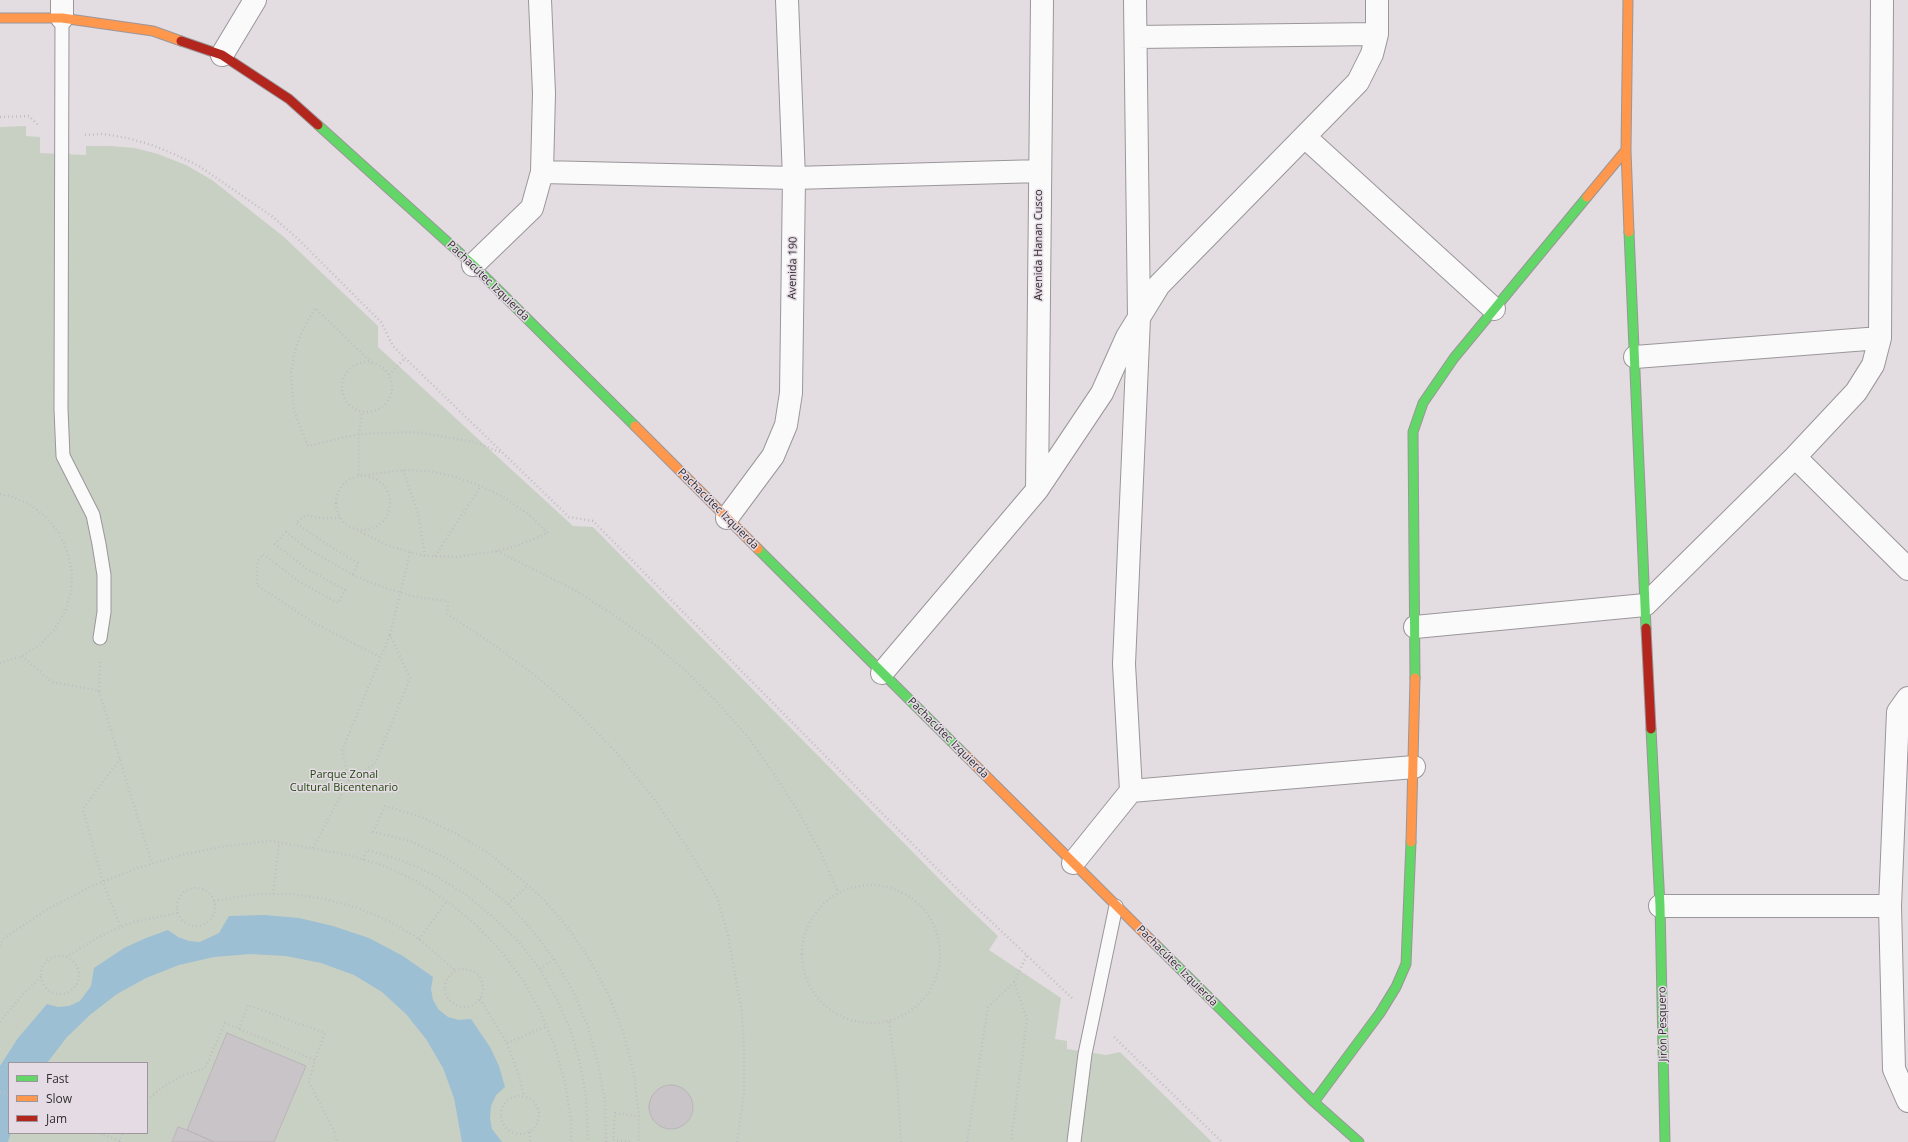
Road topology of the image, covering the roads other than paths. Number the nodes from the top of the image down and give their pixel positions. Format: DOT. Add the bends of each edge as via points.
graph roads {
  1 [pos="255,0"];
  2 [pos="540,0"];
  3 [pos="786,0"];
  4 [pos="1042,0"];
  5 [pos="1135,0"];
  6 [pos="1377,0"];
  7 [pos="1628,0"];
  8 [pos="1882,0"];
  9 [pos="62,9"];
  10 [pos="0,18"];
  11 [pos="1377,34"];
  12 [pos="1136,37"];
  13 [pos="222,55"];
  14 [pos="1305,137"];
  15 [pos="1626,150"];
  16 [pos="1040,170"];
  17 [pos="542,172"];
  18 [pos="794,178"];
  19 [pos="472,265"];
  20 [pos="1494,309"];
  21 [pos="1139,318"];
  22 [pos="1880,338"];
  23 [pos="1635,357"];
  24 [pos="1795,457"];
  25 [pos="1037,490"];
  26 [pos="727,518"];
  27 [pos="1908,569"];
  28 [pos="1645,605"];
  29 [pos="1415,627"];
  30 [pos="100,638"];
  31 [pos="882,673"];
  32 [pos="1908,698"];
  33 [pos="1414,767"];
  34 [pos="1130,791"];
  35 [pos="1074,863"];
  36 [pos="1116,906"];
  37 [pos="1660,906"];
  38 [pos="1890,906"];
  39 [pos="1908,1101"];
  40 [pos="1314,1102"];
  41 [pos="1074,1142"];
  42 [pos="1359,1142"];
  43 [pos="1665,1142"];
  1 -- 13 [label="street"];
  2 -- 17 [label="street" via="544,93"];
  3 -- 18 [label="street, Avenida 190"];
  4 -- 16 [label="street, Avenida Hanan Cusco"];
  5 -- 12 [label="street"];
  6 -- 11 [label="street"];
  7 -- 15 [label="street, Jirón Pesquero"];
  8 -- 22 [label="street"];
  9 -- 10 [label="street, Pachacútec Izquierda"];
  9 -- 13 [label="street, Pachacútec Izquierda" via="153,31"];
  9 -- 30 [label="lane" via="63,456 93,516 99,544 104,575 104,612"];
  11 -- 12 [label="street"];
  11 -- 14 [label="street" via="1372,54 1358,82"];
  12 -- 21 [label="street"];
  13 -- 19 [label="street, Pachacútec Izquierda" via="289,99"];
  14 -- 20 [label="street"];
  14 -- 21 [label="street" via="1159,285"];
  15 -- 20 [label="street"];
  15 -- 23 [label="street, Jirón Pesquero"];
  16 -- 18 [label="street"];
  16 -- 25 [label="street, Avenida Hanan Cusco"];
  17 -- 18 [label="street"];
  17 -- 19 [label="street" via="532,208"];
  18 -- 26 [label="street, Avenida 190" via="791,393 786,425 773,456"];
  19 -- 26 [label="street, Pachacútec Izquierda"];
  20 -- 29 [label="street" via="1438,379 1423,403 1413,432"];
  21 -- 25 [label="street" via="1127,337 1102,393"];
  21 -- 34 [label="street" via="1124,664"];
  22 -- 23 [label="street"];
  22 -- 24 [label="street" via="1873,364 1856,392"];
  23 -- 28 [label="street, Jirón Pesquero"];
  24 -- 27 [label="street"];
  24 -- 28 [label="street"];
  25 -- 31 [label="street"];
  26 -- 31 [label="street, Pachacútec Izquierda"];
  28 -- 29 [label="street"];
  28 -- 37 [label="street, Jirón Pesquero"];
  29 -- 33 [label="street"];
  31 -- 35 [label="street, Pachacútec Izquierda"];
  32 -- 38 [label="street" via="1898,712"];
  33 -- 34 [label="street"];
  33 -- 40 [label="street" via="1406,964 1380,1013"];
  34 -- 35 [label="street"];
  35 -- 36 [label="street, Pachacútec Izquierda"];
  36 -- 40 [label="street, Pachacútec Izquierda"];
  36 -- 41 [label="lane" via="1085,1054"];
  37 -- 38 [label="street"];
  37 -- 43 [label="street, Jirón Pesquero"];
  38 -- 39 [label="street" via="1894,1069"];
  40 -- 42 [label="street, Pachacútec Izquierda"];
}
